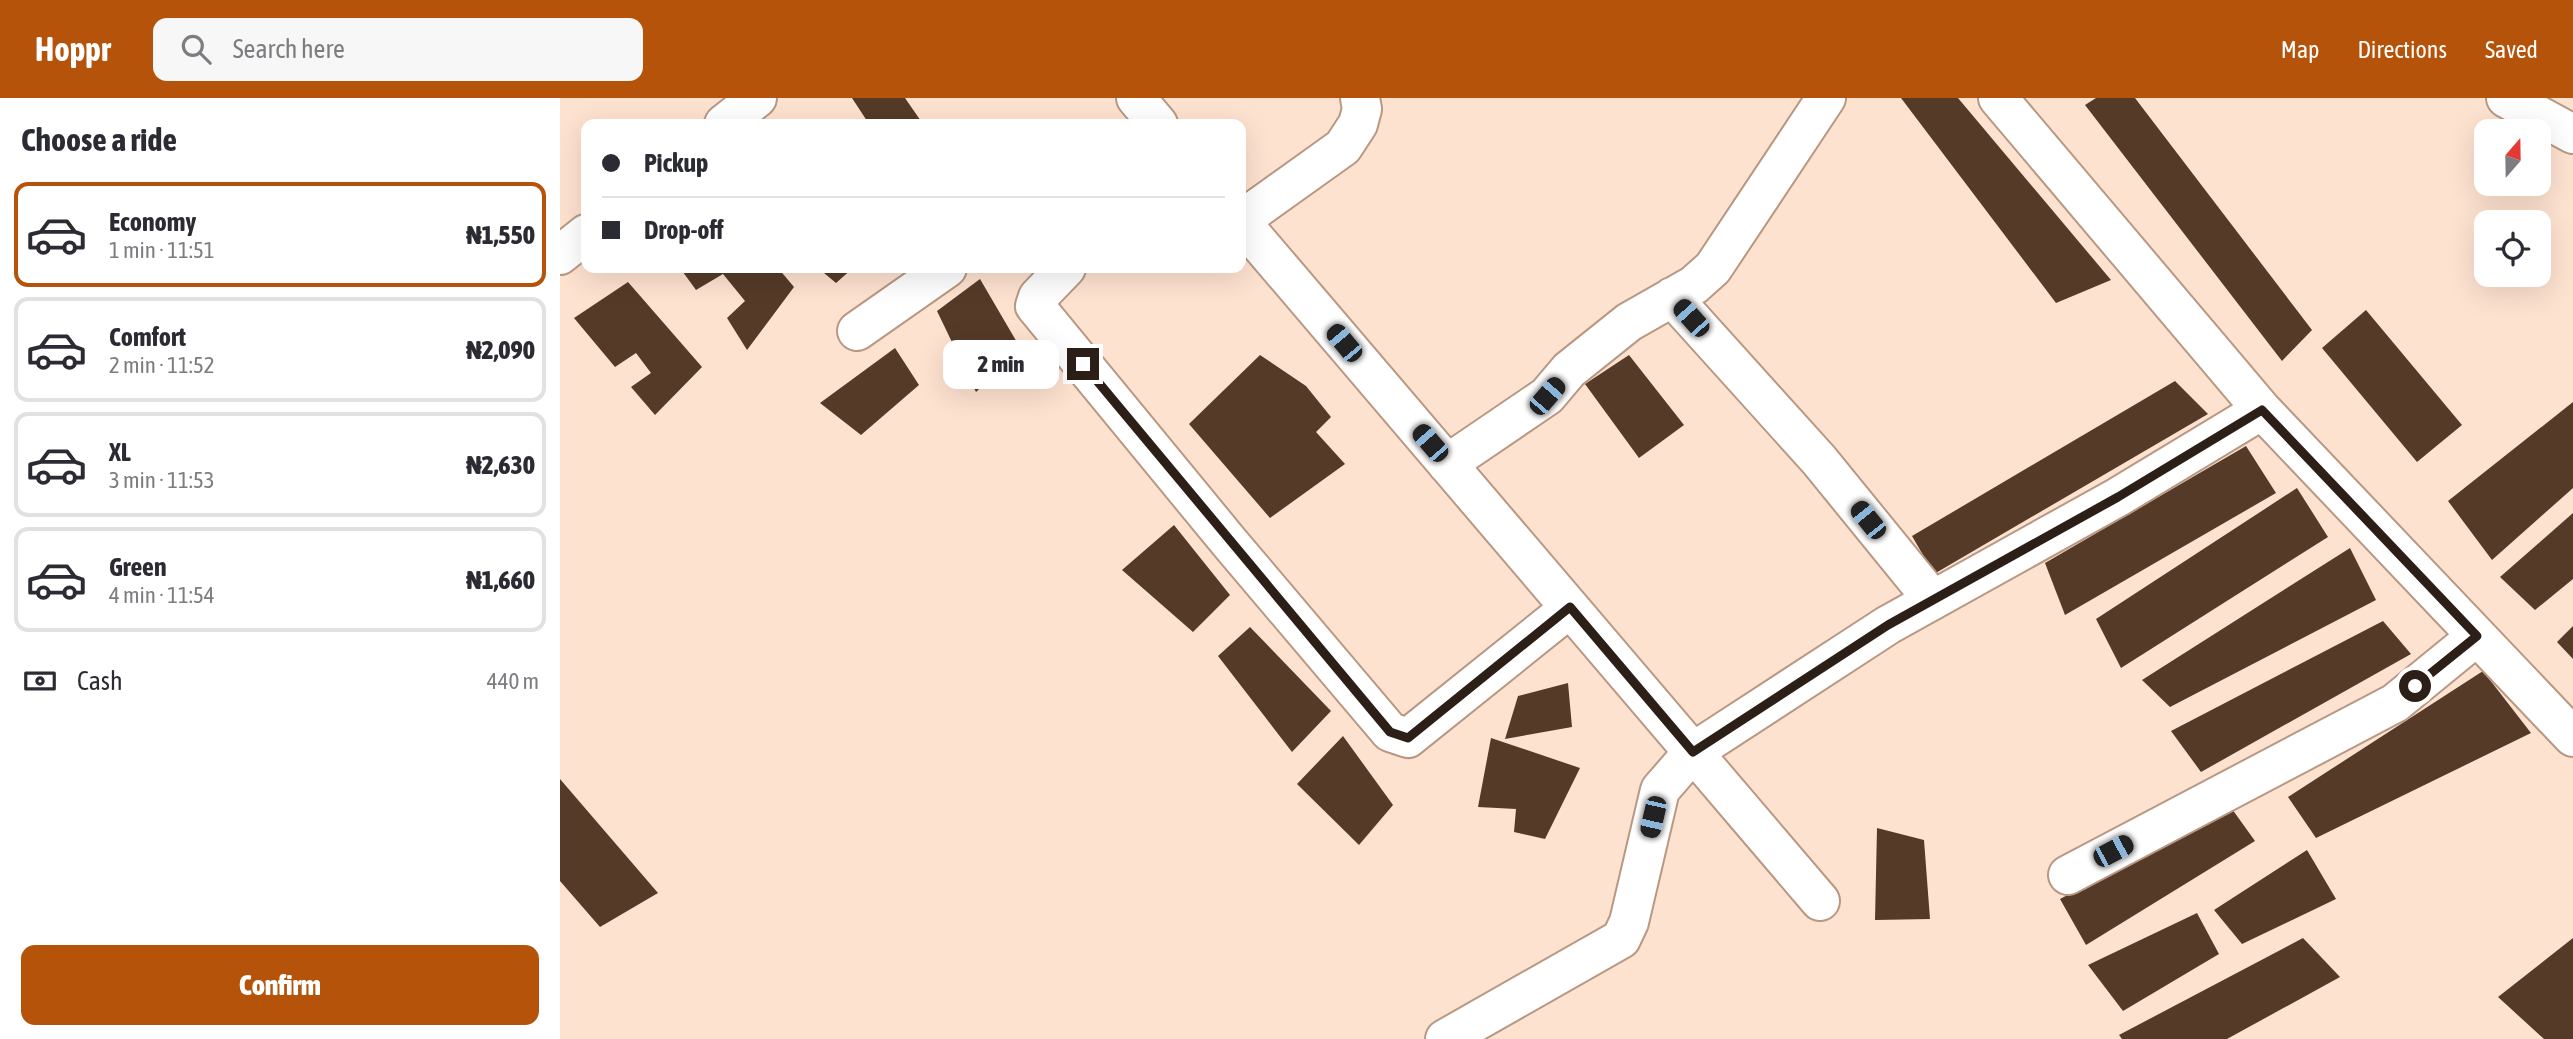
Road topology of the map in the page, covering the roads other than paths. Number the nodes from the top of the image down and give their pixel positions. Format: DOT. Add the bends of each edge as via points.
graph roads {
  1 [pos="757,98"];
  2 [pos="1136,98"];
  3 [pos="1360,98"];
  4 [pos="1826,98"];
  5 [pos="1998,98"];
  6 [pos="2506,98"];
  7 [pos="730,119"];
  8 [pos="1154,119"];
  9 [pos="2573,134"];
  10 [pos="1246,217"];
  11 [pos="1246,227"];
  12 [pos="581,238"];
  13 [pos="560,255"];
  14 [pos="940,273"];
  15 [pos="1061,273"];
  16 [pos="1672,298"];
  17 [pos="857,331"];
  18 [pos="2262,410"];
  19 [pos="1447,464"];
  20 [pos="1933,600"];
  21 [pos="1570,607"];
  22 [pos="2477,636"];
  23 [pos="2573,737"];
  24 [pos="1693,752"];
  25 [pos="2068,875"];
  26 [pos="1820,901"];
  27 [pos="1445,1039"];
  1 -- 7 [label="street"];
  2 -- 8 [label="street"];
  3 -- 10 [label="street" via="1358,124 1343,147"];
  4 -- 16 [label="street" via="1713,268"];
  5 -- 18 [label="street"];
  6 -- 9 [label="street"];
  11 -- 19 [label="street"];
  12 -- 13 [label="street"];
  14 -- 17 [label="street"];
  15 -- 21 [label="street" via="1035,306 1390,732 1408,738"];
  16 -- 19 [label="street" via="1629,322 1569,370 1547,396"];
  16 -- 20 [label="street" via="1819,460"];
  18 -- 20 [label="street"];
  18 -- 22 [label="street"];
  19 -- 21 [label="street"];
  20 -- 24 [label="street"];
  21 -- 24 [label="street"];
  22 -- 23 [label="street"];
  22 -- 25 [label="street" via="2395,703"];
  24 -- 26 [label="street"];
  24 -- 27 [label="street" via="1660,790 1621,939"];
}
